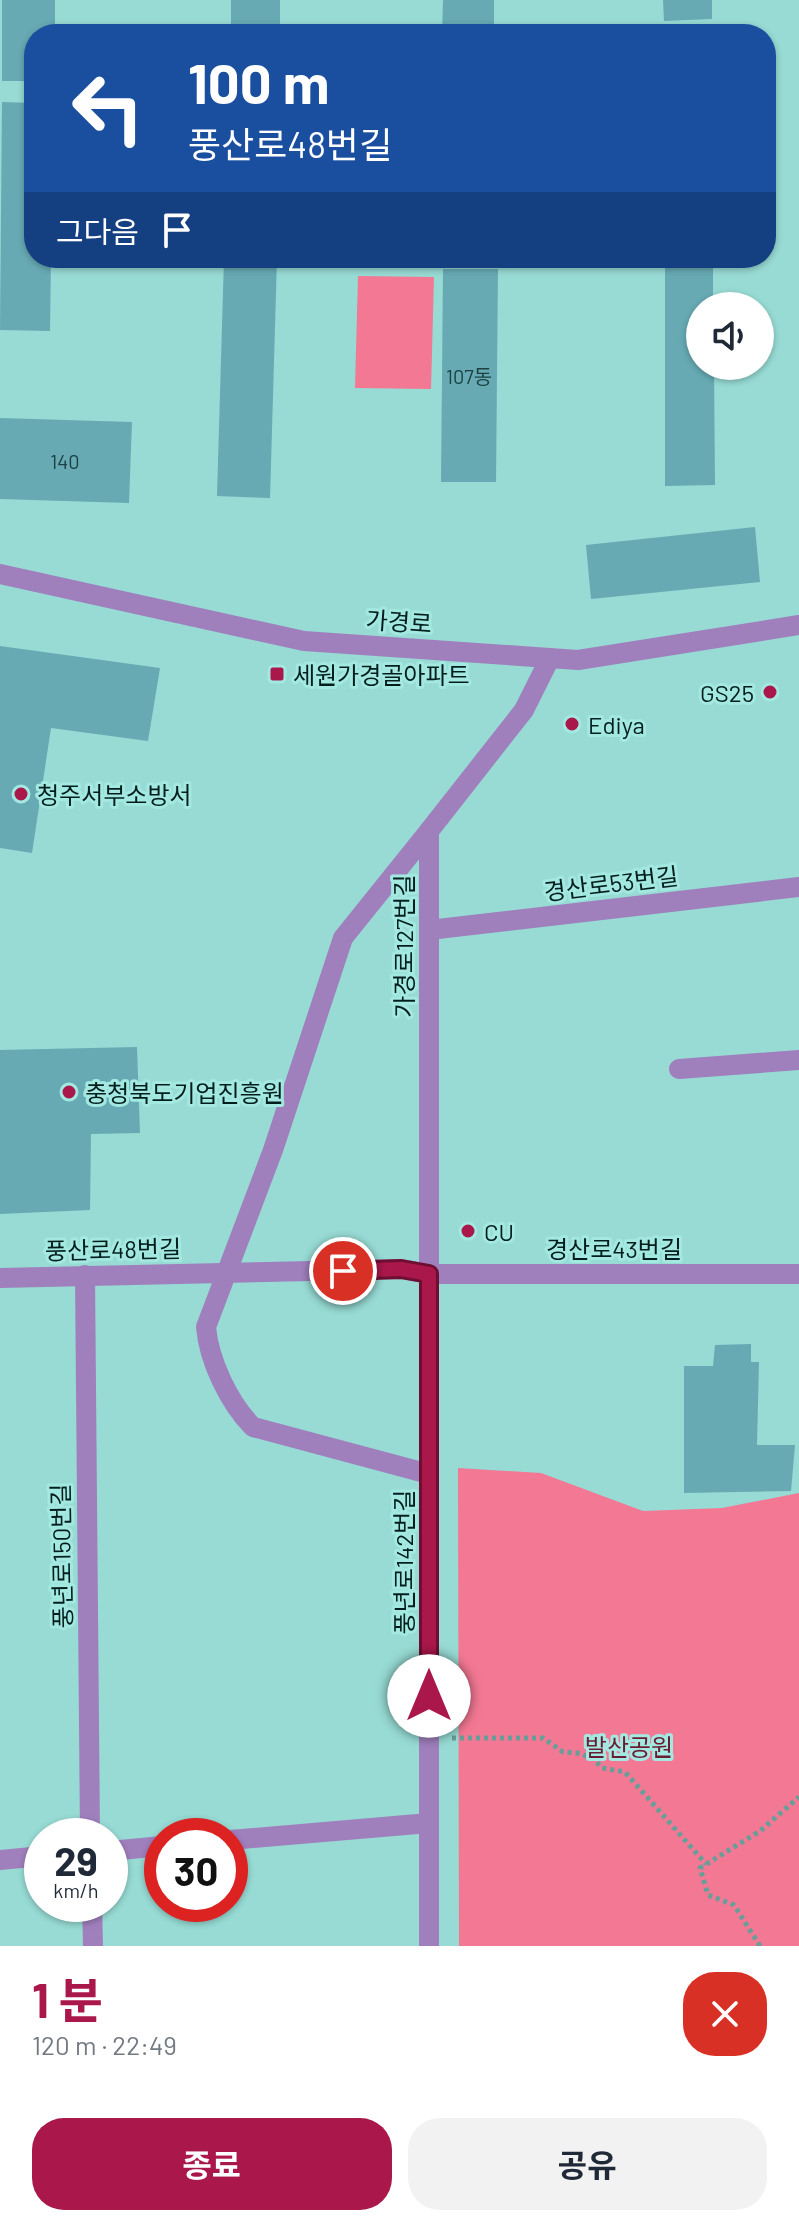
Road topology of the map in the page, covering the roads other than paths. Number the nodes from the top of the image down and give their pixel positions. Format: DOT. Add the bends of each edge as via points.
graph roads {
  1 [pos="0,574"];
  2 [pos="799,625"];
  3 [pos="550,658"];
  4 [pos="429,831"];
  5 [pos="799,887"];
  6 [pos="429,930"];
  7 [pos="799,1060"];
  8 [pos="679,1069"];
  9 [pos="227,1273"];
  10 [pos="429,1274"];
  11 [pos="799,1274"];
  12 [pos="85,1275"];
  13 [pos="0,1278"];
  14 [pos="429,1474"];
  15 [pos="90,1818"];
  16 [pos="429,1823"];
  17 [pos="248,1838"];
  18 [pos="24,1858"];
  19 [pos="0,1860"];
  20 [pos="92,1922"];
  21 [pos="93,1946"];
  22 [pos="429,1946"];
  1 -- 3 [label="street, 가경로" via="304,641"];
  2 -- 3 [label="street, 가경로" via="578,660"];
  3 -- 4 [label="street" via="524,710"];
  4 -- 6 [label="street, 가경로127번길"];
  4 -- 9 [label="street" via="343,938"];
  5 -- 6 [label="street, 경산로53번길"];
  6 -- 10 [label="street, 가경로127번길"];
  7 -- 8 [label="street"];
  9 -- 10 [label="street, 풍산로48번길" via="401,1269"];
  9 -- 12 [label="street, 풍산로48번길"];
  9 -- 14 [label="street" via="206,1327 208,1349 240,1414 253,1427"];
  10 -- 11 [label="street, 경산로43번길"];
  10 -- 14 [label="street, 풍년로142번길"];
  12 -- 13 [label="street, 풍산로48번길"];
  12 -- 15 [label="street, 풍년로150번길"];
  14 -- 16 [label="street, 풍년로142번길"];
  16 -- 17 [label="street"];
  16 -- 22 [label="street, 풍년로142번길"];
  18 -- 19 [label="street"];
  20 -- 21 [label="street"];
}
